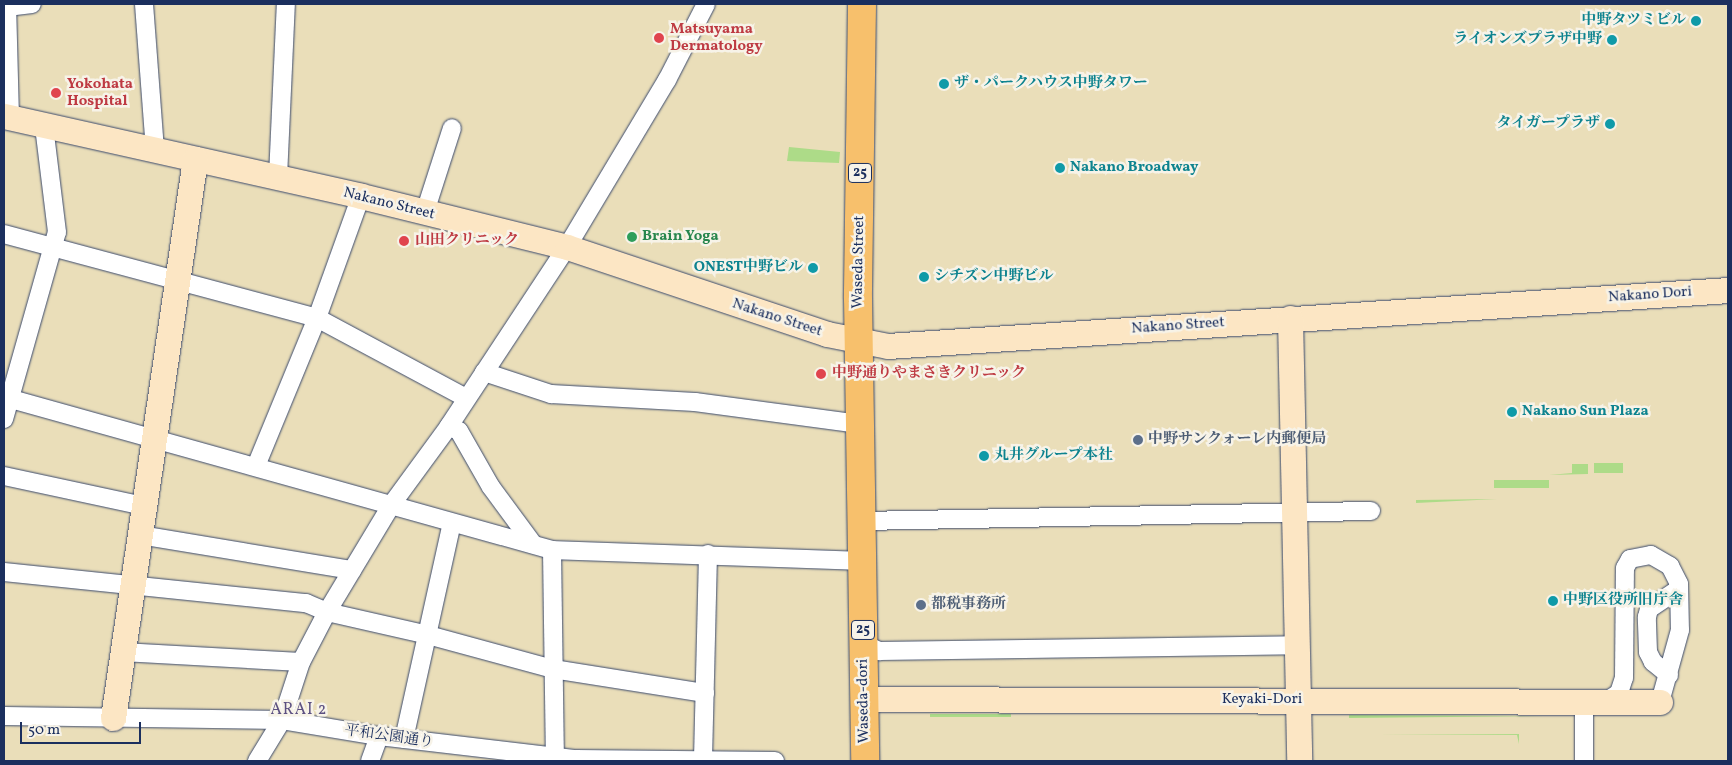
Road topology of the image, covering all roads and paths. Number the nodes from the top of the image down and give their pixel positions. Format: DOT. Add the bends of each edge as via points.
graph roads {
  1 [pos="32,4"];
  2 [pos="144,4"];
  3 [pos="286,4"];
  4 [pos="706,4"];
  5 [pos="862,4"];
  6 [pos="6,10"];
  7 [pos="7,116"];
  8 [pos="44,126"];
  9 [pos="452,128"];
  10 [pos="155,150"];
  11 [pos="195,160"];
  12 [pos="278,177"];
  13 [pos="361,196"];
  14 [pos="425,212"];
  15 [pos="4,234"];
  16 [pos="53,247"];
  17 [pos="568,247"];
  18 [pos="177,281"];
  19 [pos="1728,290"];
  20 [pos="317,318"];
  21 [pos="1290,318"];
  22 [pos="860,342"];
  23 [pos="484,372"];
  24 [pos="7,398"];
  25 [pos="466,398"];
  26 [pos="4,419"];
  27 [pos="860,424"];
  28 [pos="449,426"];
  29 [pos="154,437"];
  30 [pos="256,466"];
  31 [pos="4,476"];
  32 [pos="392,504"];
  33 [pos="144,506"];
  34 [pos="1372,511"];
  35 [pos="1295,512"];
  36 [pos="862,521"];
  37 [pos="452,523"];
  38 [pos="140,535"];
  39 [pos="533,544"];
  40 [pos="552,550"];
  41 [pos="708,554"];
  42 [pos="862,561"];
  43 [pos="352,570"];
  44 [pos="4,572"];
  45 [pos="1679,584"];
  46 [pos="132,586"];
  47 [pos="327,612"];
  48 [pos="428,635"];
  49 [pos="864,644"];
  50 [pos="1297,645"];
  51 [pos="122,652"];
  52 [pos="301,662"];
  53 [pos="553,670"];
  54 [pos="1669,675"];
  55 [pos="705,693"];
  56 [pos="865,699"];
  57 [pos="1298,700"];
  58 [pos="1594,702"];
  59 [pos="1660,702"];
  60 [pos="4,716"];
  61 [pos="113,718"];
  62 [pos="282,720"];
  63 [pos="379,736"];
  64 [pos="404,740"];
  65 [pos="554,756"];
  66 [pos="703,759"];
  67 [pos="576,760"];
  68 [pos="257,761"];
  69 [pos="370,761"];
  70 [pos="775,761"];
  71 [pos="865,761"];
  72 [pos="1299,761"];
  73 [pos="1584,761"];
  1 -- 6 [label="street"];
  2 -- 10 [label="street"];
  3 -- 12 [label="street"];
  4 -- 17 [label="street" via="667,80"];
  5 -- 22 [label="main road, Waseda Street / 25"];
  6 -- 7 [label="street"];
  7 -- 8 [label="street, Nakano Street"];
  8 -- 10 [label="street, Nakano Street"];
  8 -- 16 [label="street" via="57,232"];
  9 -- 14 [label="street"];
  10 -- 11 [label="street, Nakano Street"];
  11 -- 12 [label="street, Nakano Street"];
  11 -- 18 [label="street"];
  12 -- 13 [label="street, Nakano Street"];
  13 -- 14 [label="street, Nakano Street"];
  13 -- 20 [label="street"];
  14 -- 17 [label="street, Nakano Street"];
  15 -- 16 [label="street"];
  16 -- 18 [label="street"];
  16 -- 24 [label="street"];
  17 -- 22 [label="street, Nakano Street"];
  17 -- 23 [label="street"];
  18 -- 20 [label="street"];
  18 -- 29 [label="street"];
  19 -- 21 [label="street, Nakano Street"];
  20 -- 25 [label="street"];
  20 -- 30 [label="street"];
  21 -- 22 [label="street, Nakano Street" via="888,346"];
  21 -- 35 [label="street"];
  22 -- 27 [label="main road, Waseda Street / 25"];
  23 -- 25 [label="street"];
  23 -- 27 [label="street" via="551,394 695,402"];
  24 -- 26 [label="street"];
  24 -- 29 [label="street"];
  25 -- 28 [label="street"];
  27 -- 36 [label="main road, Waseda Street / 25"];
  28 -- 32 [label="street"];
  28 -- 39 [label="street" via="459,431 491,487"];
  29 -- 30 [label="street"];
  29 -- 33 [label="street"];
  30 -- 32 [label="street"];
  31 -- 33 [label="street"];
  32 -- 37 [label="street"];
  32 -- 43 [label="street"];
  33 -- 38 [label="street"];
  34 -- 35 [label="street"];
  35 -- 36 [label="street"];
  35 -- 50 [label="street"];
  36 -- 42 [label="main road, Waseda-dori / 25"];
  37 -- 39 [label="street"];
  37 -- 48 [label="street"];
  38 -- 43 [label="street"];
  38 -- 46 [label="street"];
  39 -- 40 [label="street"];
  40 -- 41 [label="street"];
  40 -- 53 [label="street"];
  41 -- 42 [label="street"];
  41 -- 55 [label="street"];
  42 -- 49 [label="main road, Waseda-dori / 25"];
  43 -- 47 [label="street"];
  44 -- 46 [label="street"];
  45 -- 54 [label="street" via="1680,630"];
  45 -- 54 [label="street" via="1676,590 1650,608 1647,617 1648,652 1653,662"];
  45 -- 58 [label="street" via="1670,566 1658,557 1639,555 1630,559 1623,578 1622,688"];
  46 -- 47 [label="street" via="306,603"];
  46 -- 51 [label="street"];
  47 -- 48 [label="street"];
  47 -- 52 [label="street"];
  48 -- 53 [label="street"];
  48 -- 64 [label="street"];
  49 -- 50 [label="street" via="879,650"];
  49 -- 56 [label="main road, Waseda-dori / 25"];
  50 -- 57 [label="street"];
  51 -- 52 [label="street"];
  51 -- 61 [label="street"];
  52 -- 62 [label="street"];
  53 -- 55 [label="street"];
  53 -- 65 [label="street"];
  54 -- 59 [label="street"];
  55 -- 66 [label="street"];
  56 -- 57 [label="street, Keyaki-Dori"];
  56 -- 71 [label="main road, Waseda-dori / 25"];
  57 -- 58 [label="street, Keyaki-Dori"];
  57 -- 72 [label="street"];
  58 -- 59 [label="street, Keyaki-Dori"];
  58 -- 73 [label="street"];
  60 -- 61 [label="street, 平和公園通り"];
  61 -- 62 [label="street, 平和公園通り"];
  62 -- 63 [label="street, 平和公園通り"];
  62 -- 68 [label="street"];
  63 -- 64 [label="street, 平和公園通り"];
  63 -- 69 [label="street"];
  64 -- 65 [label="street, 平和公園通り"];
  65 -- 67 [label="street, 平和公園通り"];
  66 -- 67 [label="street, 平和公園通り"];
  66 -- 70 [label="street, 平和公園通り"];
}
